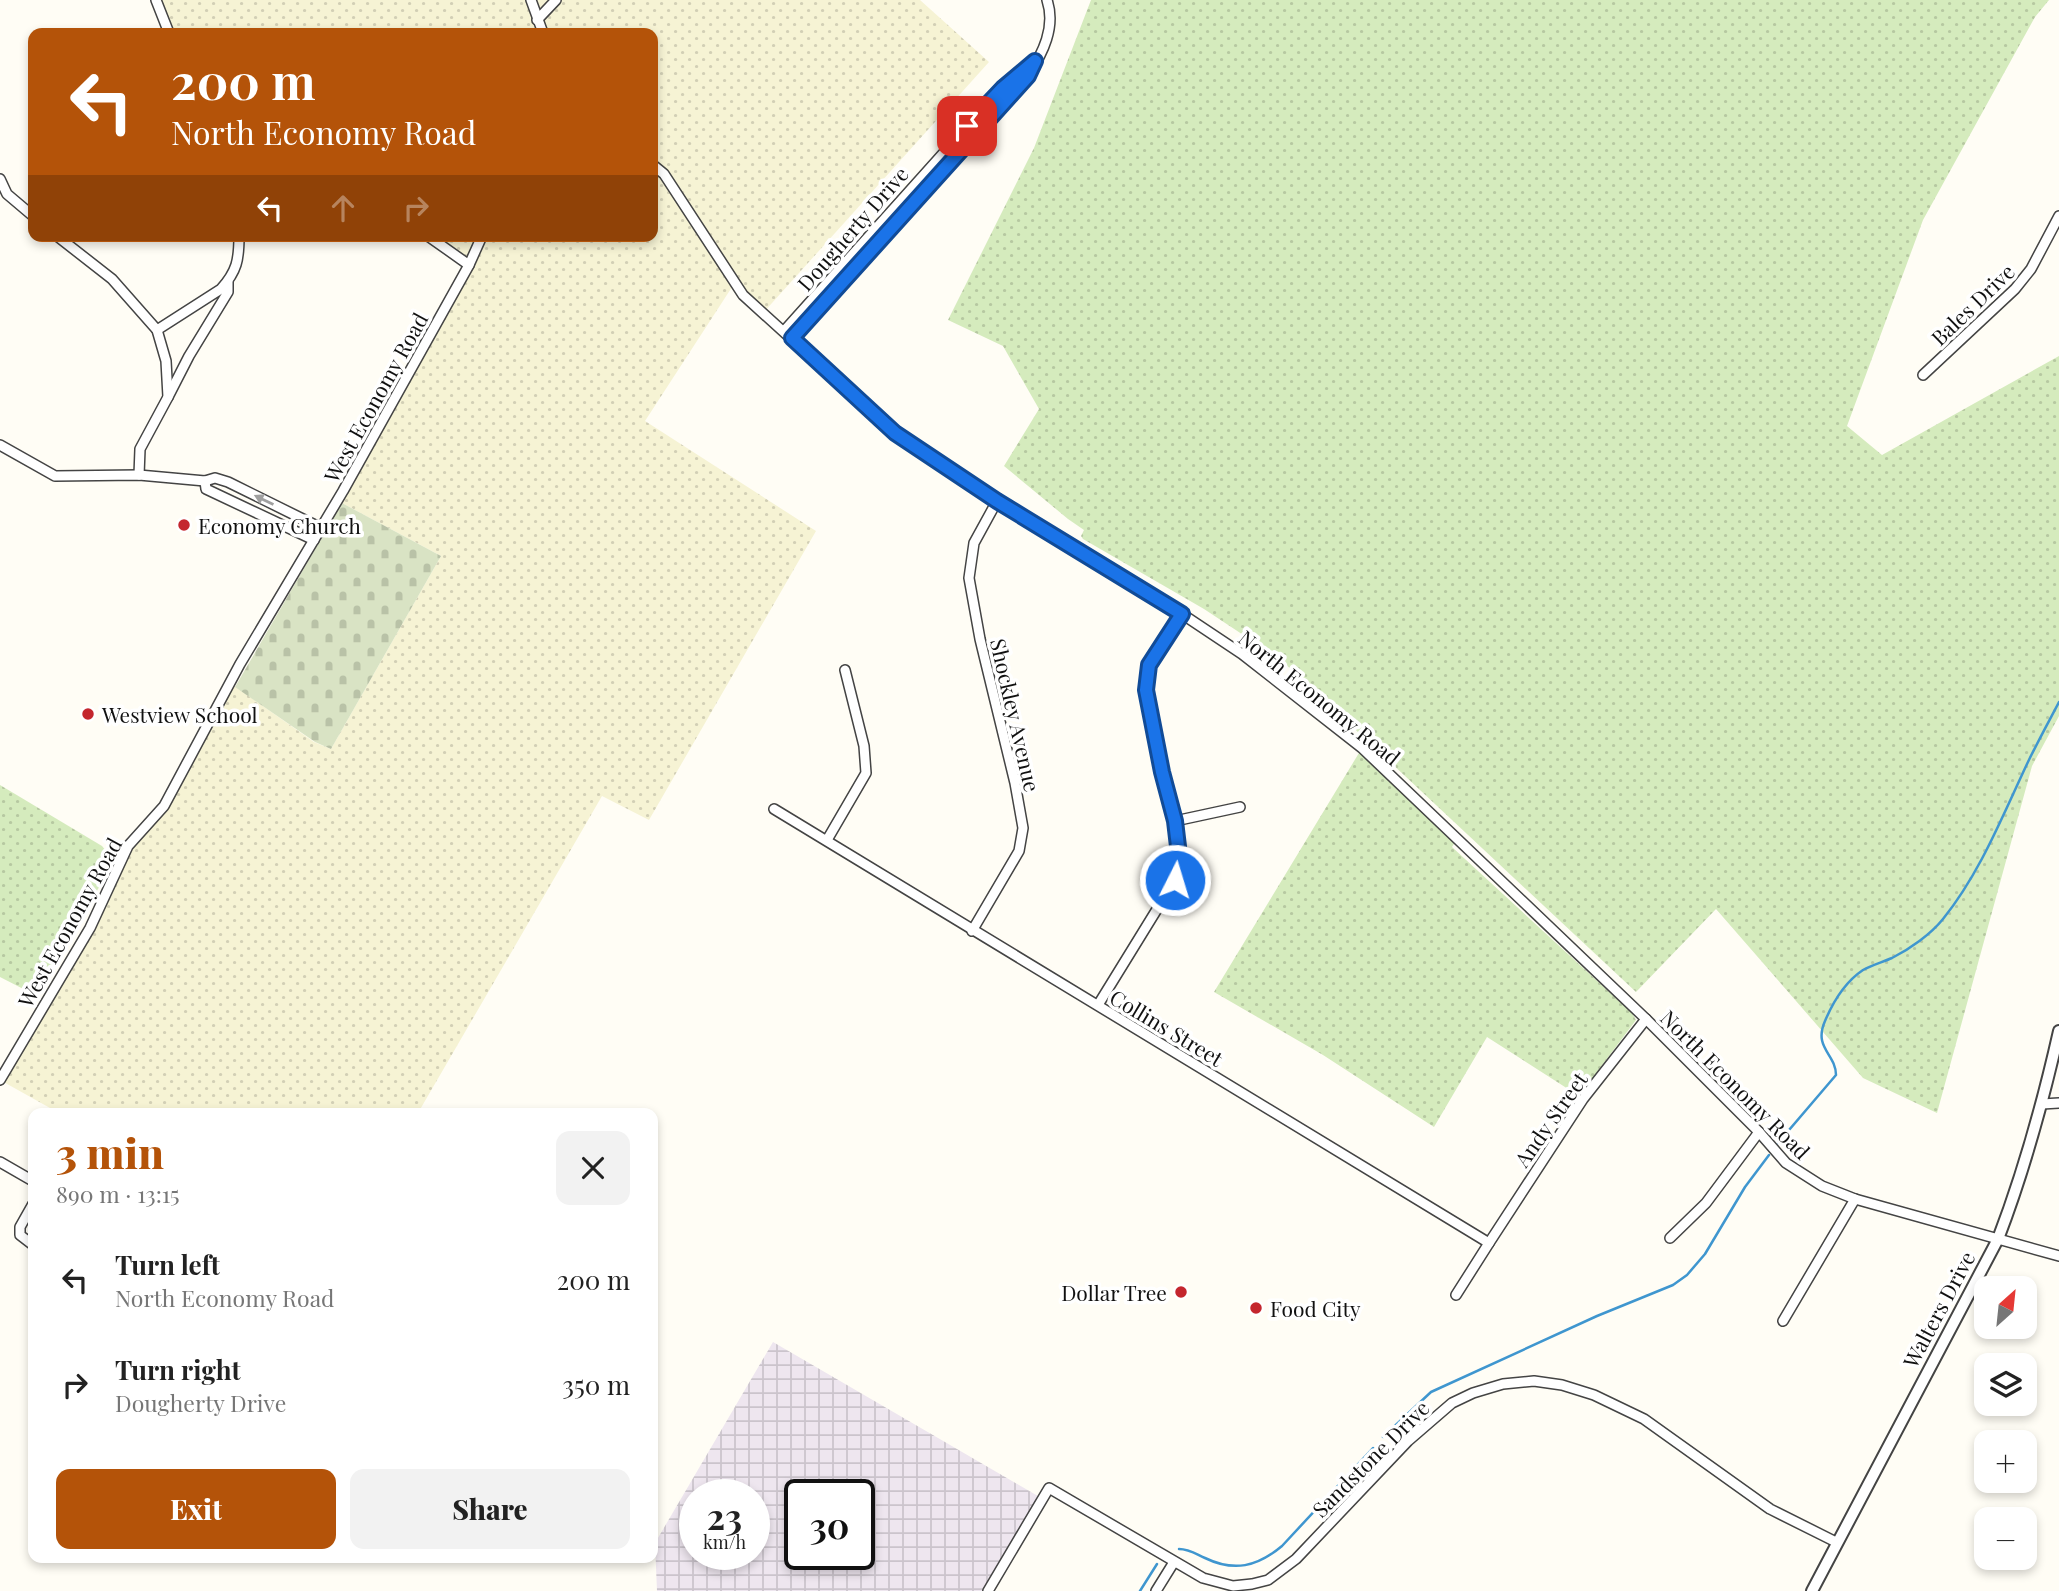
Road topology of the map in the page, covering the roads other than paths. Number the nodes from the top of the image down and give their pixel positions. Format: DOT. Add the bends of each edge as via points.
graph roads {
  1 [pos="156,0"];
  2 [pos="531,0"];
  3 [pos="556,0"];
  4 [pos="1047,0"];
  5 [pos="537,20"];
  6 [pos="167,28"];
  7 [pos="540,28"];
  8 [pos="1035,61"];
  9 [pos="658,170"];
  10 [pos="0,179"];
  11 [pos="4,197"];
  12 [pos="28,213"];
  13 [pos="2059,216"];
  14 [pos="874,229"];
  15 [pos="883,237"];
  16 [pos="65,242"];
  17 [pos="239,242"];
  18 [pos="436,242"];
  19 [pos="479,242"];
  20 [pos="469,265"];
  21 [pos="228,282"];
  22 [pos="157,330"];
  23 [pos="784,331"];
  24 [pos="792,338"];
  25 [pos="1923,375"];
  26 [pos="168,397"];
  27 [pos="0,445"];
  28 [pos="139,475"];
  29 [pos="205,481"];
  30 [pos="997,501"];
  31 [pos="321,528"];
  32 [pos="314,540"];
  33 [pos="1182,614"];
  34 [pos="845,670"];
  35 [pos="1240,807"];
  36 [pos="774,809"];
  37 [pos="1175,821"];
  38 [pos="827,840"];
  39 [pos="972,931"];
  40 [pos="1098,1005"];
  41 [pos="1646,1019"];
  42 [pos="2059,1031"];
  43 [pos="0,1080"];
  44 [pos="2059,1103"];
  45 [pos="2042,1104"];
  46 [pos="1759,1132"];
  47 [pos="0,1162"];
  48 [pos="28,1178"];
  49 [pos="1855,1199"];
  50 [pos="28,1213"];
  51 [pos="1670,1238"];
  52 [pos="1998,1239"];
  53 [pos="28,1241"];
  54 [pos="1489,1243"];
  55 [pos="2059,1256"];
  56 [pos="1455,1295"];
  57 [pos="1783,1321"];
  58 [pos="1836,1542"];
  59 [pos="1174,1562"];
  60 [pos="988,1591"];
  61 [pos="1156,1591"];
  62 [pos="1812,1591"];
  1 -- 6 [label="street"];
  2 -- 5 [label="street"];
  3 -- 5 [label="street"];
  4 -- 8 [label="street, Dougherty Drive" via="1052,15 1048,37"];
  5 -- 7 [label="street"];
  8 -- 14 [label="street, Dougherty Drive" via="989,102"];
  8 -- 15 [label="street, Dougherty Drive" via="1028,76"];
  9 -- 23 [label="street, North Economy Road" via="743,295"];
  10 -- 11 [label="street"];
  11 -- 12 [label="street"];
  13 -- 25 [label="street, Bales Drive" via="2015,289"];
  14 -- 15 [label="street"];
  14 -- 23 [label="street, Dougherty Drive"];
  15 -- 24 [label="street, Dougherty Drive"];
  16 -- 22 [label="street" via="112,279"];
  17 -- 21 [label="street" via="239,261"];
  18 -- 20 [label="street"];
  19 -- 20 [label="street, West Economy Road"];
  20 -- 31 [label="street, West Economy Road"];
  21 -- 22 [label="street"];
  21 -- 26 [label="street" via="228,292"];
  22 -- 26 [label="street" via="166,361"];
  23 -- 24 [label="street, North Economy Road"];
  24 -- 30 [label="street, North Economy Road" via="895,433"];
  26 -- 28 [label="street" via="140,449"];
  27 -- 28 [label="street" via="55,476"];
  28 -- 29 [label="street"];
  31 -- 29 [label="street, one-way" via="228,482"];
  29 -- 32 [label="street" via="206,489"];
  30 -- 33 [label="street, North Economy Road"];
  30 -- 39 [label="street, Shockley Avenue" via="974,543 969,578 1023,828 1019,851"];
  31 -- 32 [label="street, West Economy Road"];
  32 -- 43 [label="street, West Economy Road" via="240,664 164,806 128,846 90,928"];
  33 -- 37 [label="street" via="1149,665 1146,690"];
  33 -- 41 [label="street, North Economy Road" via="1242,654 1362,748"];
  34 -- 38 [label="street" via="866,772"];
  35 -- 37 [label="street"];
  36 -- 38 [label="street, Collins Street"];
  37 -- 40 [label="street" via="1179,855 1175,880"];
  38 -- 39 [label="street, Collins Street"];
  39 -- 40 [label="street, Collins Street"];
  40 -- 54 [label="street, Collins Street"];
  41 -- 46 [label="street, North Economy Road"];
  41 -- 54 [label="street, Andy Street" via="1583,1099"];
  42 -- 45 [label="street, Walters Drive"];
  44 -- 45 [label="street"];
  45 -- 52 [label="street, Walters Drive"];
  46 -- 49 [label="street, North Economy Road" via="1786,1163 1822,1186"];
  46 -- 51 [label="street" via="1706,1203"];
  47 -- 48 [label="street"];
  49 -- 52 [label="street, North Economy Road"];
  49 -- 57 [label="street"];
  50 -- 53 [label="street" via="20,1227 20,1235"];
  52 -- 55 [label="street, North Economy Road"];
  52 -- 58 [label="street, Walters Drive"];
  54 -- 56 [label="street"];
  58 -- 59 [label="street, Sandstone Drive" via="1770,1508 1636,1415 1594,1395 1534,1381 1503,1384 1452,1403 1402,1447 1296,1559 1268,1580 1233,1586 1217,1583"];
  58 -- 62 [label="street, Walters Drive"];
  59 -- 60 [label="street, Sandstone Drive" via="1049,1488"];
  59 -- 61 [label="street"];
}
